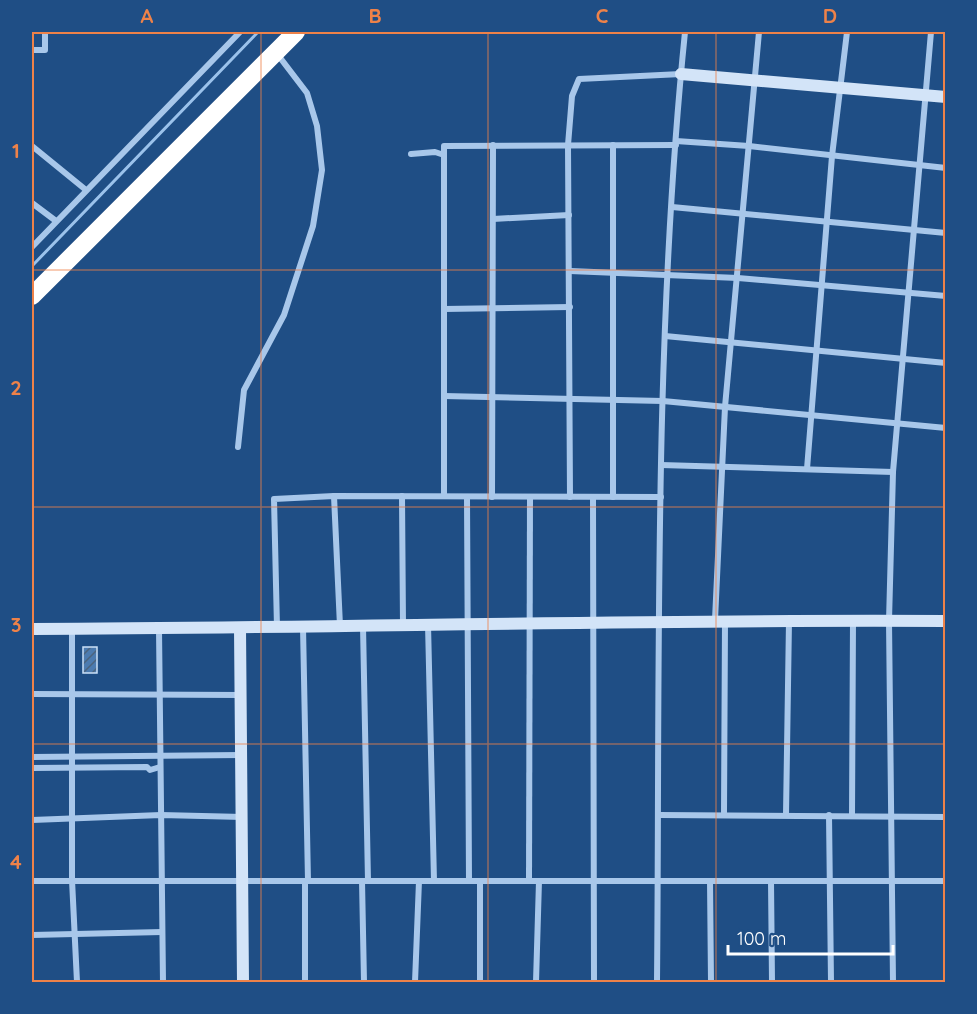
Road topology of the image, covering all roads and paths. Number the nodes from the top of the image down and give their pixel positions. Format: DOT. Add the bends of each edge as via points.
graph roads {
  1 [pos="45,32"];
  2 [pos="240,32"];
  3 [pos="295,32"];
  4 [pos="685,32"];
  5 [pos="759,32"];
  6 [pos="846,32"];
  7 [pos="931,32"];
  8 [pos="32,50"];
  9 [pos="276,52"];
  10 [pos="681,74"];
  11 [pos="754,80"];
  12 [pos="840,88"];
  13 [pos="925,95"];
  14 [pos="945,97"];
  15 [pos="676,143"];
  16 [pos="493,145"];
  17 [pos="568,145"];
  18 [pos="613,145"];
  19 [pos="32,146"];
  20 [pos="749,146"];
  21 [pos="411,154"];
  22 [pos="444,155"];
  23 [pos="832,156"];
  24 [pos="918,166"];
  25 [pos="945,168"];
  26 [pos="86,190"];
  27 [pos="32,203"];
  28 [pos="672,207"];
  29 [pos="744,212"];
  30 [pos="569,215"];
  31 [pos="493,219"];
  32 [pos="56,221"];
  33 [pos="826,221"];
  34 [pos="913,230"];
  35 [pos="945,232"];
  36 [pos="32,247"];
  37 [pos="570,271"];
  38 [pos="614,273"];
  39 [pos="668,274"];
  40 [pos="738,278"];
  41 [pos="820,285"];
  42 [pos="907,293"];
  43 [pos="32,296"];
  44 [pos="945,296"];
  45 [pos="570,307"];
  46 [pos="492,308"];
  47 [pos="444,309"];
  48 [pos="665,336"];
  49 [pos="732,340"];
  50 [pos="815,350"];
  51 [pos="901,359"];
  52 [pos="945,363"];
  53 [pos="444,396"];
  54 [pos="492,398"];
  55 [pos="570,399"];
  56 [pos="613,400"];
  57 [pos="663,401"];
  58 [pos="725,407"];
  59 [pos="810,415"];
  60 [pos="896,423"];
  61 [pos="945,428"];
  62 [pos="238,447"];
  63 [pos="661,465"];
  64 [pos="722,466"];
  65 [pos="807,469"];
  66 [pos="892,472"];
  67 [pos="334,496"];
  68 [pos="402,496"];
  69 [pos="444,496"];
  70 [pos="467,496"];
  71 [pos="492,497"];
  72 [pos="530,497"];
  73 [pos="570,497"];
  74 [pos="593,497"];
  75 [pos="613,497"];
  76 [pos="661,497"];
  77 [pos="660,620"];
  78 [pos="720,620"];
  79 [pos="594,621"];
  80 [pos="789,621"];
  81 [pos="853,621"];
  82 [pos="889,621"];
  83 [pos="945,621"];
  84 [pos="529,622"];
  85 [pos="468,623"];
  86 [pos="404,624"];
  87 [pos="428,624"];
  88 [pos="363,625"];
  89 [pos="340,626"];
  90 [pos="277,627"];
  91 [pos="303,627"];
  92 [pos="240,628"];
  93 [pos="32,629"];
  94 [pos="72,629"];
  95 [pos="159,629"];
  96 [pos="32,694"];
  97 [pos="72,695"];
  98 [pos="160,695"];
  99 [pos="241,695"];
  100 [pos="242,755"];
  101 [pos="32,757"];
  102 [pos="72,758"];
  103 [pos="160,758"];
  104 [pos="160,767"];
  105 [pos="32,768"];
  106 [pos="72,769"];
  107 [pos="724,814"];
  108 [pos="161,815"];
  109 [pos="658,815"];
  110 [pos="786,815"];
  111 [pos="829,815"];
  112 [pos="852,816"];
  113 [pos="891,816"];
  114 [pos="243,817"];
  115 [pos="945,817"];
  116 [pos="32,820"];
  117 [pos="72,820"];
  118 [pos="72,880"];
  119 [pos="161,880"];
  120 [pos="243,880"];
  121 [pos="32,881"];
  122 [pos="306,881"];
  123 [pos="365,881"];
  124 [pos="419,881"];
  125 [pos="434,881"];
  126 [pos="469,881"];
  127 [pos="480,881"];
  128 [pos="529,881"];
  129 [pos="539,881"];
  130 [pos="594,881"];
  131 [pos="710,881"];
  132 [pos="771,881"];
  133 [pos="830,881"];
  134 [pos="892,881"];
  135 [pos="945,881"];
  136 [pos="658,882"];
  137 [pos="162,932"];
  138 [pos="75,934"];
  139 [pos="32,935"];
  140 [pos="77,982"];
  141 [pos="163,982"];
  142 [pos="243,982"];
  143 [pos="304,982"];
  144 [pos="363,982"];
  145 [pos="415,982"];
  146 [pos="480,982"];
  147 [pos="536,982"];
  148 [pos="594,982"];
  149 [pos="657,982"];
  150 [pos="711,982"];
  151 [pos="772,982"];
  152 [pos="831,982"];
  153 [pos="893,982"];
  1 -- 8 [label="street" via="45,50"];
  2 -- 26 [label="street"];
  3 -- 9 [label="highway"];
  4 -- 10 [label="street"];
  5 -- 11 [label="street"];
  6 -- 12 [label="street"];
  7 -- 13 [label="street"];
  9 -- 43 [label="highway"];
  9 -- 62 [label="street" via="307,93 317,126 322,170 313,225 284,315 244,390"];
  10 -- 11 [label="street"];
  10 -- 15 [label="street"];
  10 -- 17 [label="street" via="579,79 572,96"];
  11 -- 12 [label="street"];
  11 -- 20 [label="street"];
  12 -- 13 [label="street"];
  12 -- 23 [label="street"];
  13 -- 14 [label="street"];
  13 -- 24 [label="street"];
  15 -- 18 [label="street"];
  15 -- 20 [label="street"];
  15 -- 28 [label="street"];
  16 -- 17 [label="street"];
  16 -- 22 [label="street" via="444,146"];
  16 -- 31 [label="street"];
  17 -- 18 [label="street"];
  17 -- 30 [label="street"];
  18 -- 38 [label="street"];
  19 -- 26 [label="street"];
  20 -- 23 [label="street"];
  20 -- 29 [label="street"];
  21 -- 22 [label="street"];
  22 -- 47 [label="street"];
  23 -- 24 [label="street"];
  23 -- 33 [label="street"];
  24 -- 25 [label="street"];
  24 -- 34 [label="street"];
  26 -- 32 [label="street"];
  27 -- 32 [label="street"];
  28 -- 29 [label="street"];
  28 -- 39 [label="street"];
  29 -- 33 [label="street"];
  29 -- 40 [label="street"];
  30 -- 31 [label="street"];
  30 -- 37 [label="street"];
  31 -- 46 [label="street"];
  32 -- 36 [label="street"];
  33 -- 34 [label="street"];
  33 -- 41 [label="street"];
  34 -- 35 [label="street"];
  34 -- 42 [label="street"];
  37 -- 38 [label="street"];
  37 -- 45 [label="street"];
  38 -- 39 [label="street"];
  38 -- 56 [label="street"];
  39 -- 40 [label="street"];
  39 -- 48 [label="street"];
  40 -- 41 [label="street"];
  40 -- 49 [label="street"];
  41 -- 42 [label="street"];
  41 -- 50 [label="street"];
  42 -- 44 [label="street"];
  42 -- 51 [label="street"];
  45 -- 46 [label="street"];
  45 -- 55 [label="street"];
  46 -- 47 [label="street"];
  46 -- 54 [label="street"];
  47 -- 53 [label="street"];
  48 -- 49 [label="street"];
  48 -- 57 [label="street"];
  49 -- 50 [label="street"];
  49 -- 58 [label="street"];
  50 -- 51 [label="street"];
  50 -- 59 [label="street"];
  51 -- 52 [label="street"];
  51 -- 60 [label="street"];
  53 -- 54 [label="street"];
  53 -- 69 [label="street"];
  54 -- 55 [label="street"];
  54 -- 71 [label="street"];
  55 -- 56 [label="street"];
  55 -- 73 [label="street"];
  56 -- 57 [label="street"];
  56 -- 75 [label="street"];
  57 -- 58 [label="street"];
  57 -- 63 [label="street"];
  58 -- 59 [label="street"];
  58 -- 64 [label="street"];
  59 -- 60 [label="street"];
  59 -- 65 [label="street"];
  60 -- 61 [label="street"];
  60 -- 66 [label="street"];
  63 -- 64 [label="street"];
  63 -- 76 [label="street"];
  64 -- 65 [label="street"];
  64 -- 78 [label="street"];
  65 -- 66 [label="street"];
  66 -- 82 [label="street"];
  67 -- 68 [label="street"];
  67 -- 89 [label="street"];
  67 -- 90 [label="street" via="274,499"];
  68 -- 69 [label="street"];
  68 -- 86 [label="street"];
  69 -- 70 [label="street"];
  70 -- 71 [label="street"];
  70 -- 85 [label="street"];
  71 -- 72 [label="street"];
  72 -- 73 [label="street"];
  72 -- 84 [label="street"];
  73 -- 74 [label="street"];
  74 -- 75 [label="street"];
  74 -- 79 [label="street"];
  75 -- 76 [label="street"];
  76 -- 77 [label="street"];
  77 -- 78 [label="street"];
  77 -- 79 [label="street"];
  77 -- 109 [label="street"];
  78 -- 80 [label="street"];
  78 -- 107 [label="street"];
  79 -- 84 [label="street"];
  79 -- 130 [label="street"];
  80 -- 81 [label="street"];
  80 -- 110 [label="street"];
  81 -- 82 [label="street"];
  81 -- 112 [label="street"];
  82 -- 83 [label="street"];
  82 -- 113 [label="street"];
  84 -- 85 [label="street"];
  84 -- 128 [label="street"];
  85 -- 87 [label="street"];
  85 -- 126 [label="street"];
  86 -- 87 [label="street"];
  86 -- 88 [label="street"];
  87 -- 125 [label="street"];
  88 -- 89 [label="street"];
  88 -- 123 [label="street"];
  89 -- 91 [label="street"];
  90 -- 91 [label="street"];
  90 -- 92 [label="street"];
  91 -- 122 [label="street"];
  92 -- 95 [label="street"];
  92 -- 99 [label="street"];
  93 -- 94 [label="street"];
  94 -- 95 [label="street"];
  94 -- 97 [label="street"];
  95 -- 98 [label="street"];
  96 -- 97 [label="street"];
  97 -- 98 [label="street"];
  97 -- 102 [label="street"];
  98 -- 99 [label="street"];
  98 -- 103 [label="street"];
  99 -- 100 [label="street"];
  100 -- 103 [label="street"];
  100 -- 114 [label="street"];
  101 -- 102 [label="street"];
  102 -- 103 [label="street"];
  102 -- 106 [label="street"];
  103 -- 104 [label="street"];
  104 -- 106 [label="street"];
  104 -- 108 [label="street"];
  105 -- 106 [label="street"];
  106 -- 117 [label="street"];
  107 -- 109 [label="street"];
  107 -- 110 [label="street"];
  108 -- 114 [label="street"];
  108 -- 117 [label="street"];
  108 -- 119 [label="street"];
  109 -- 136 [label="street"];
  110 -- 111 [label="street"];
  111 -- 112 [label="street"];
  111 -- 133 [label="street"];
  112 -- 113 [label="street"];
  113 -- 115 [label="street"];
  113 -- 134 [label="street"];
  114 -- 120 [label="street"];
  116 -- 117 [label="street"];
  117 -- 118 [label="street"];
  118 -- 119 [label="street"];
  118 -- 121 [label="street"];
  118 -- 138 [label="street"];
  119 -- 120 [label="street"];
  119 -- 137 [label="street"];
  120 -- 122 [label="street"];
  120 -- 142 [label="street"];
  122 -- 123 [label="street"];
  122 -- 143 [label="street"];
  123 -- 124 [label="street"];
  123 -- 144 [label="street"];
  124 -- 125 [label="street"];
  124 -- 145 [label="street"];
  125 -- 126 [label="street"];
  126 -- 127 [label="street"];
  127 -- 128 [label="street"];
  127 -- 146 [label="street"];
  128 -- 129 [label="street"];
  129 -- 130 [label="street"];
  129 -- 147 [label="street"];
  130 -- 136 [label="street"];
  130 -- 148 [label="street"];
  131 -- 132 [label="street"];
  131 -- 136 [label="street"];
  131 -- 150 [label="street"];
  132 -- 133 [label="street"];
  132 -- 151 [label="street"];
  133 -- 134 [label="street"];
  133 -- 152 [label="street"];
  134 -- 135 [label="street"];
  134 -- 153 [label="street"];
  136 -- 149 [label="street"];
  137 -- 138 [label="street"];
  137 -- 141 [label="street"];
  138 -- 139 [label="street"];
  138 -- 140 [label="street"];
}
